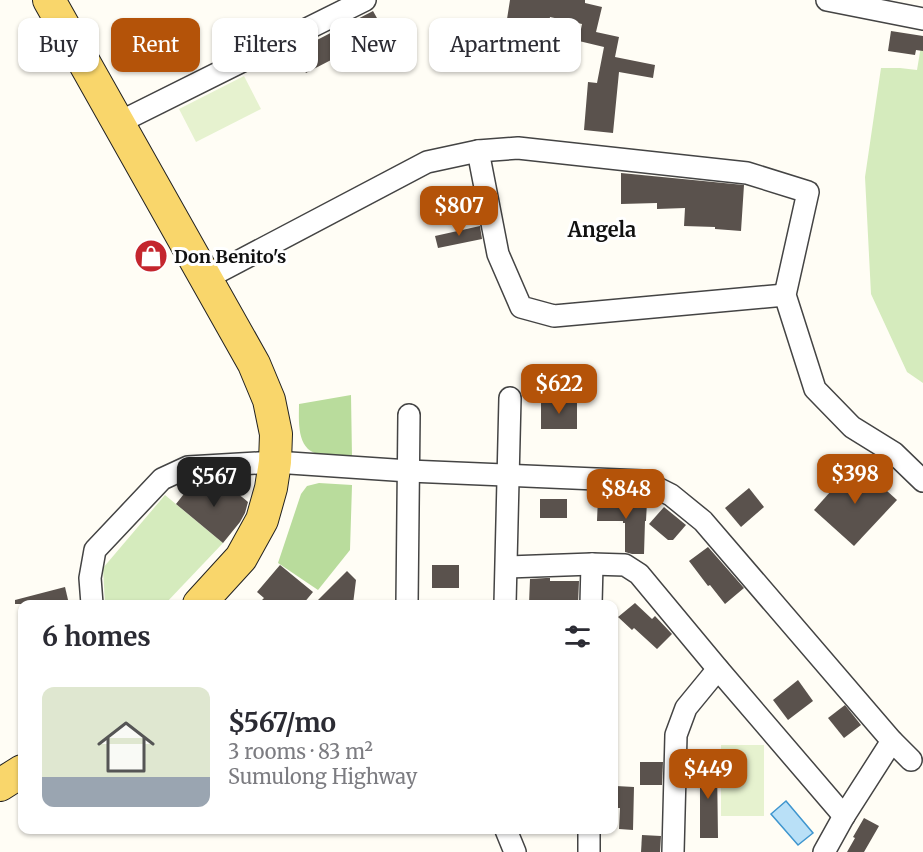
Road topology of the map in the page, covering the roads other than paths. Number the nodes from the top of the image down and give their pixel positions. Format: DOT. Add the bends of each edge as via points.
graph roads {
  1 [pos="49,0"];
  2 [pos="365,0"];
  3 [pos="832,1"];
  4 [pos="923,19"];
  5 [pos="118,123"];
  6 [pos="478,151"];
  7 [pos="207,278"];
  8 [pos="784,295"];
  9 [pos="510,398"];
  10 [pos="409,415"];
  11 [pos="275,462"];
  12 [pos="409,471"];
  13 [pos="508,476"];
  14 [pos="923,481"];
  15 [pos="592,564"];
  16 [pos="507,567"];
  17 [pos="92,600"];
  18 [pos="203,600"];
  19 [pos="407,600"];
  20 [pos="505,600"];
  21 [pos="591,600"];
  22 [pos="718,669"];
  23 [pos="892,741"];
  24 [pos="911,760"];
  25 [pos="18,774"];
  26 [pos="0,785"];
  27 [pos="844,816"];
  28 [pos="508,834"];
  29 [pos="590,834"];
  30 [pos="515,852"];
  31 [pos="589,852"];
  32 [pos="673,852"];
  33 [pos="824,852"];
  1 -- 5 [label="main road"];
  2 -- 5 [label="street"];
  3 -- 4 [label="street"];
  5 -- 7 [label="main road"];
  6 -- 7 [label="street" via="427,162"];
  6 -- 8 [label="street" via="498,255 521,307 554,316"];
  6 -- 8 [label="street" via="518,148 747,173 808,192"];
  7 -- 11 [label="main road" via="269,400 276,434"];
  8 -- 14 [label="street" via="815,389 852,427 894,453"];
  9 -- 13 [label="street"];
  10 -- 12 [label="street"];
  11 -- 12 [label="street"];
  11 -- 17 [label="street" via="188,467 162,479 94,550"];
  11 -- 18 [label="main road" via="262,520 240,558"];
  12 -- 13 [label="street"];
  12 -- 19 [label="street"];
  13 -- 16 [label="street"];
  13 -- 23 [label="street" via="643,481 671,495 703,521"];
  15 -- 16 [label="street"];
  15 -- 21 [label="street"];
  15 -- 22 [label="street" via="626,565 639,574"];
  16 -- 20 [label="street"];
  22 -- 27 [label="street"];
  22 -- 32 [label="street" via="686,708 676,735"];
  23 -- 24 [label="street"];
  23 -- 27 [label="street"];
  25 -- 26 [label="main road"];
  27 -- 33 [label="street"];
  28 -- 30 [label="street"];
  29 -- 31 [label="street"];
}
